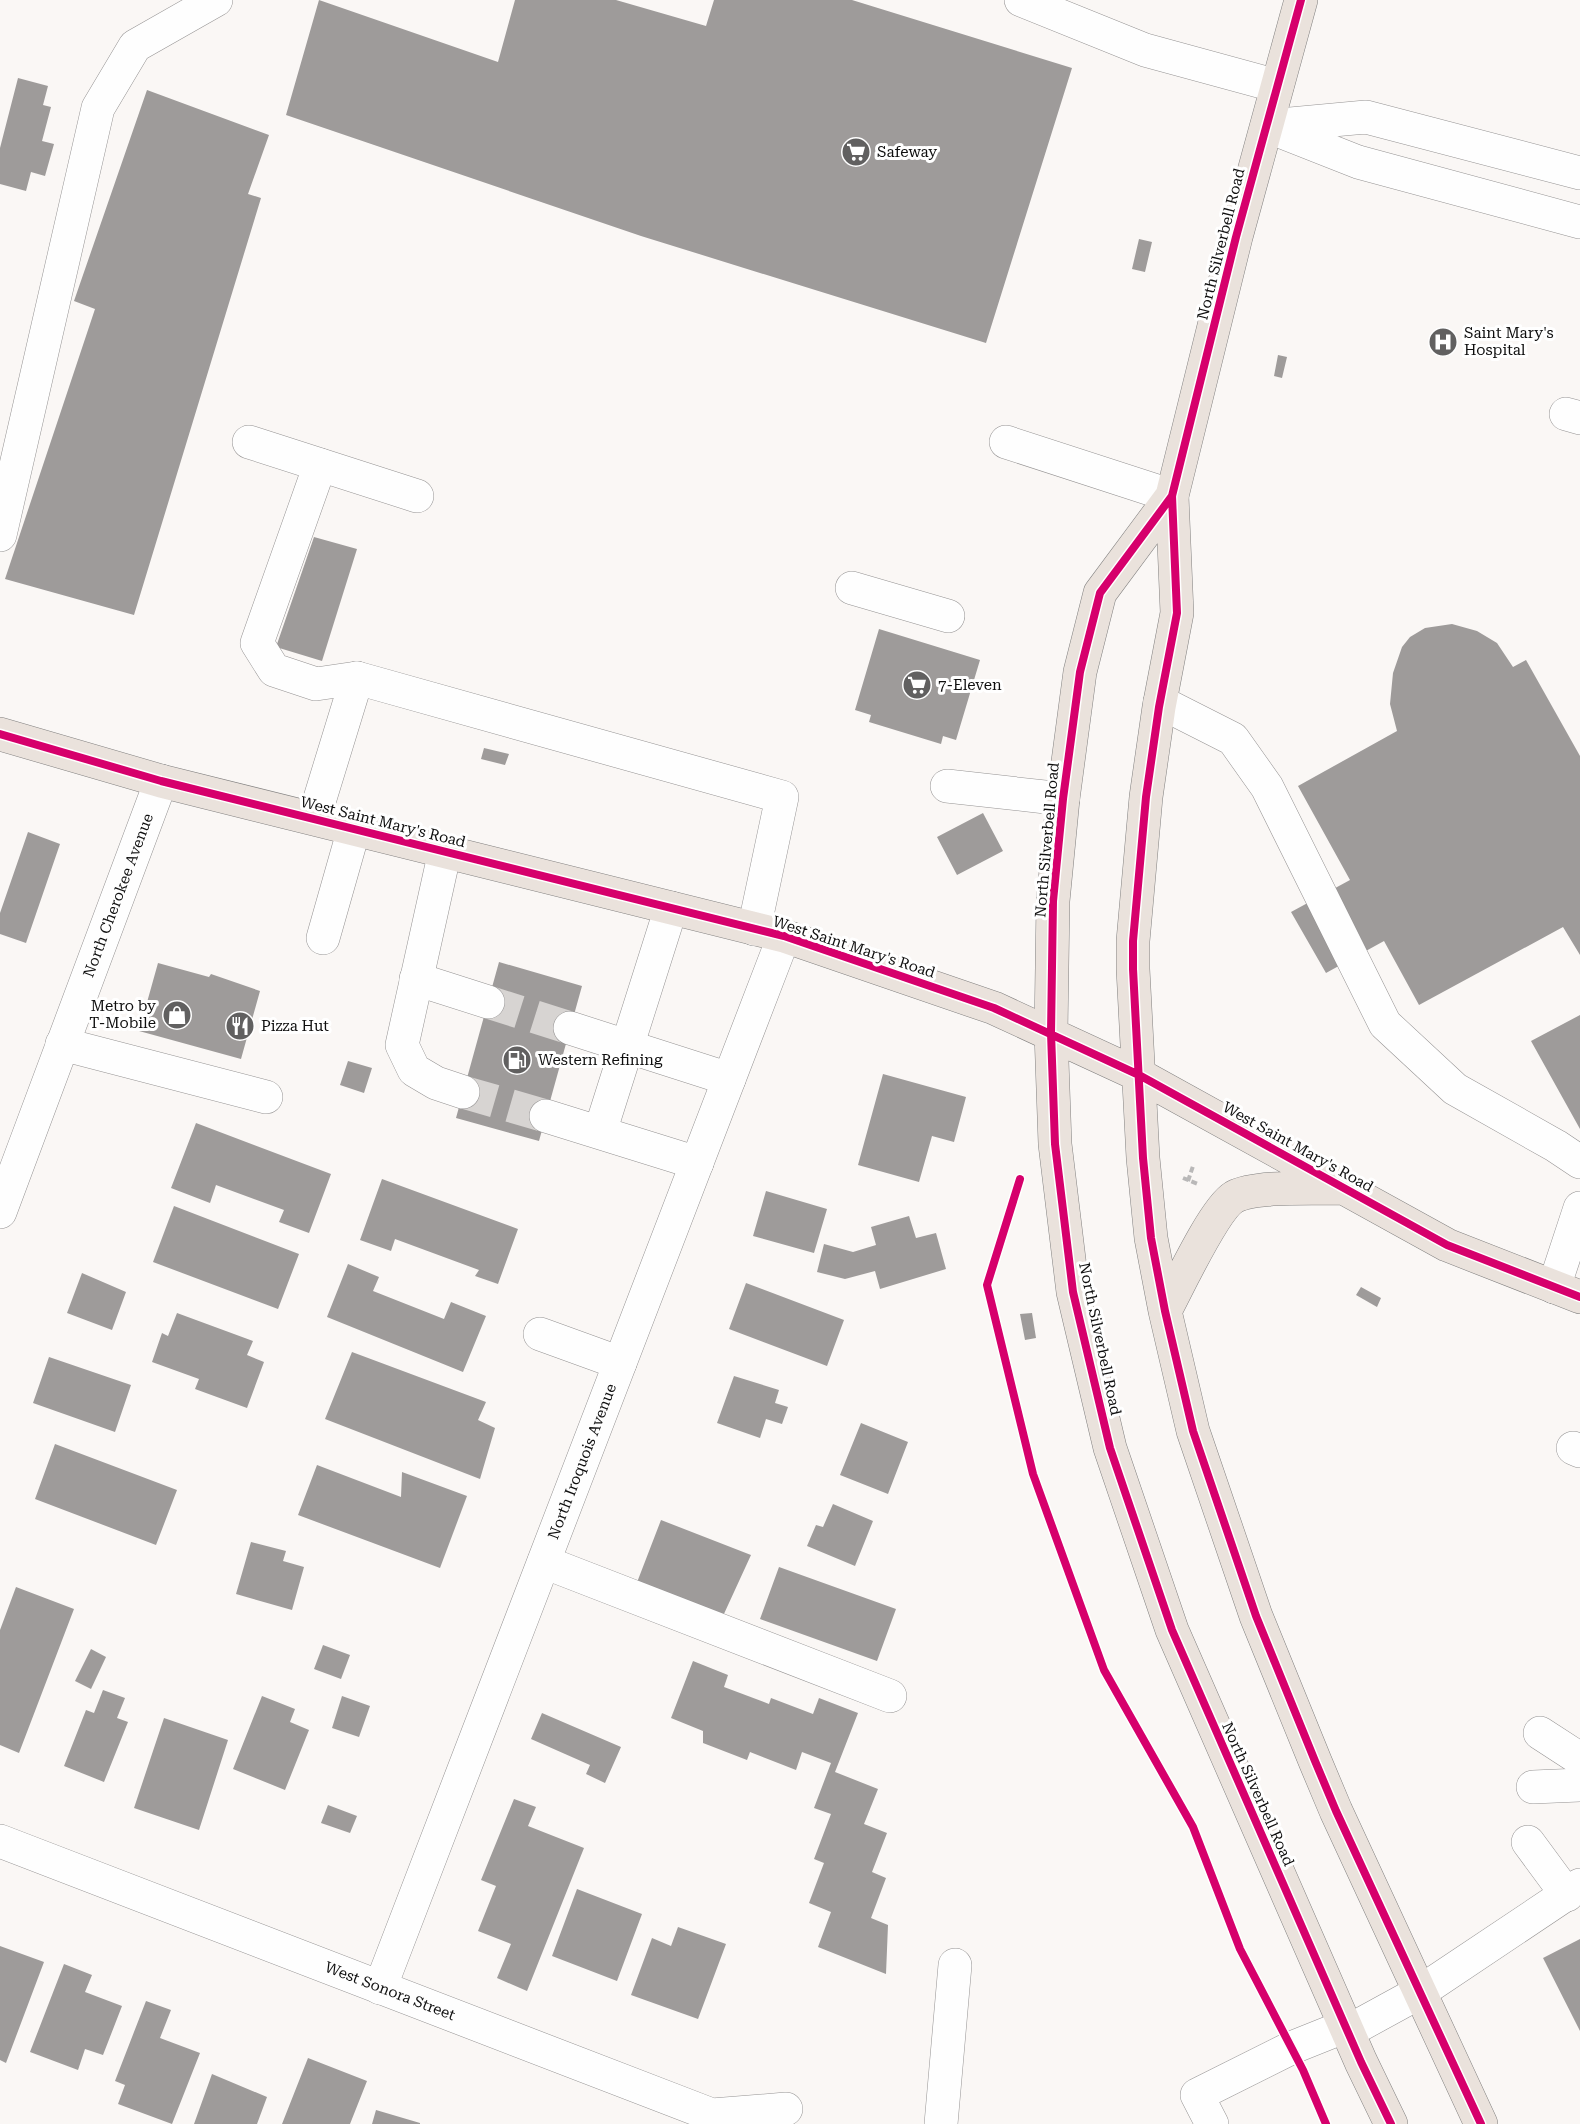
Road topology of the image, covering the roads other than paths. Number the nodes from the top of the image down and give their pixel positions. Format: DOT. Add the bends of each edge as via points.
graph roads {
  1 [pos="216,0"];
  2 [pos="1021,0"];
  3 [pos="1294,2"];
  4 [pos="1277,86"];
  5 [pos="1267,126"];
  6 [pos="1580,173"];
  7 [pos="1580,222"];
  8 [pos="249,442"];
  9 [pos="1006,442"];
  10 [pos="320,465"];
  11 [pos="417,496"];
  12 [pos="1172,496"];
  13 [pos="0,535"];
  14 [pos="852,588"];
  15 [pos="948,616"];
  16 [pos="357,678"];
  17 [pos="1160,702"];
  18 [pos="0,735"];
  19 [pos="160,781"];
  20 [pos="947,786"];
  21 [pos="1063,800"];
  22 [pos="314,819"];
  23 [pos="354,829"];
  24 [pos="445,851"];
  25 [pos="671,908"];
  26 [pos="769,932"];
  27 [pos="323,938"];
  28 [pos="416,979"];
  29 [pos="488,1002"];
  30 [pos="570,1028"];
  31 [pos="1050,1033"];
  32 [pos="62,1044"];
  33 [pos="627,1047"];
  34 [pos="1139,1075"];
  35 [pos="729,1079"];
  36 [pos="463,1092"];
  37 [pos="266,1097"];
  38 [pos="546,1116"];
  39 [pos="600,1132"];
  40 [pos="696,1162"];
  41 [pos="1580,1162"];
  42 [pos="1344,1188"];
  43 [pos="1580,1208"];
  44 [pos="0,1212"];
  45 [pos="1567,1292"];
  46 [pos="1165,1311"];
  47 [pos="540,1334"];
  48 [pos="620,1363"];
  49 [pos="544,1562"];
  50 [pos="890,1695"];
  51 [pos="1540,1733"];
  52 [pos="1580,1759"];
  53 [pos="1580,1785"];
  54 [pos="1533,1787"];
  55 [pos="0,1840"];
  56 [pos="1528,1842"];
  57 [pos="1573,1890"];
  58 [pos="955,1965"];
  59 [pos="380,1988"];
  60 [pos="1420,1992"];
  61 [pos="1346,2029"];
  62 [pos="786,2109"];
  63 [pos="944,2117"];
  64 [pos="1212,2124"];
  65 [pos="1391,2124"];
  66 [pos="1481,2124"];
  1 -- 13 [label="street" via="135,46 98,108"];
  2 -- 4 [label="street" via="1145,50"];
  3 -- 4 [label="main road, North Silverbell Road"];
  4 -- 5 [label="main road, North Silverbell Road"];
  5 -- 6 [label="street" via="1366,117"];
  5 -- 7 [label="street" via="1358,162"];
  5 -- 12 [label="main road, North Silverbell Road"];
  8 -- 10 [label="street"];
  9 -- 12 [label="street"];
  10 -- 11 [label="street"];
  10 -- 16 [label="street" via="257,643 274,670 316,684"];
  12 -- 17 [label="main road, North Silverbell Road" via="1177,613"];
  12 -- 21 [label="main road, North Silverbell Road" via="1100,592 1080,672"];
  14 -- 15 [label="street"];
  16 -- 22 [label="street"];
  16 -- 26 [label="street, North Iroquois Avenue" via="782,796"];
  17 -- 34 [label="main road, North Silverbell Road" via="1146,797 1133,941"];
  17 -- 41 [label="street" via="1233,739 1267,787 1385,1024 1455,1089"];
  18 -- 19 [label="main road, West Saint Mary's Road"];
  19 -- 22 [label="main road, West Saint Mary's Road"];
  19 -- 32 [label="street, North Cherokee Avenue"];
  20 -- 21 [label="street"];
  21 -- 31 [label="main road, North Silverbell Road" via="1053,900"];
  22 -- 23 [label="main road, West Saint Mary's Road"];
  23 -- 24 [label="main road, West Saint Mary's Road"];
  23 -- 27 [label="street"];
  24 -- 25 [label="main road, West Saint Mary's Road"];
  24 -- 28 [label="street"];
  25 -- 26 [label="main road, West Saint Mary's Road"];
  25 -- 33 [label="street"];
  26 -- 31 [label="main road, West Saint Mary's Road" via="994,1008"];
  26 -- 35 [label="street, North Iroquois Avenue"];
  28 -- 29 [label="street"];
  28 -- 36 [label="street" via="402,1045 414,1070"];
  30 -- 33 [label="street"];
  31 -- 34 [label="main road, West Saint Mary's Road"];
  31 -- 61 [label="main road, North Silverbell Road" via="1055,1144 1073,1292 1110,1448 1172,1630"];
  32 -- 37 [label="street"];
  32 -- 44 [label="street, North Cherokee Avenue"];
  33 -- 35 [label="street"];
  33 -- 39 [label="street"];
  34 -- 42 [label="main road, West Saint Mary's Road"];
  34 -- 46 [label="main road, North Silverbell Road" via="1149,1215"];
  35 -- 40 [label="street, North Iroquois Avenue"];
  38 -- 39 [label="street"];
  39 -- 40 [label="street"];
  40 -- 48 [label="street, North Iroquois Avenue"];
  42 -- 45 [label="main road, West Saint Mary's Road" via="1447,1245"];
  42 -- 46 [label="main road" via="1256,1191 1233,1198 1210,1226"];
  43 -- 45 [label="street"];
  46 -- 60 [label="main road, North Silverbell Road" via="1193,1431 1256,1616 1336,1811"];
  47 -- 48 [label="street"];
  48 -- 49 [label="street, North Iroquois Avenue"];
  49 -- 50 [label="street"];
  49 -- 59 [label="street, North Iroquois Avenue"];
  51 -- 52 [label="street"];
  53 -- 54 [label="street"];
  55 -- 59 [label="street, West Sonora Street"];
  56 -- 57 [label="street"];
  57 -- 60 [label="street"];
  58 -- 63 [label="street"];
  59 -- 62 [label="street, West Sonora Street" via="712,2115"];
  60 -- 61 [label="street"];
  60 -- 66 [label="main road, North Silverbell Road"];
  61 -- 64 [label="street" via="1291,2048 1197,2095"];
  61 -- 65 [label="main road, North Silverbell Road"];
}
